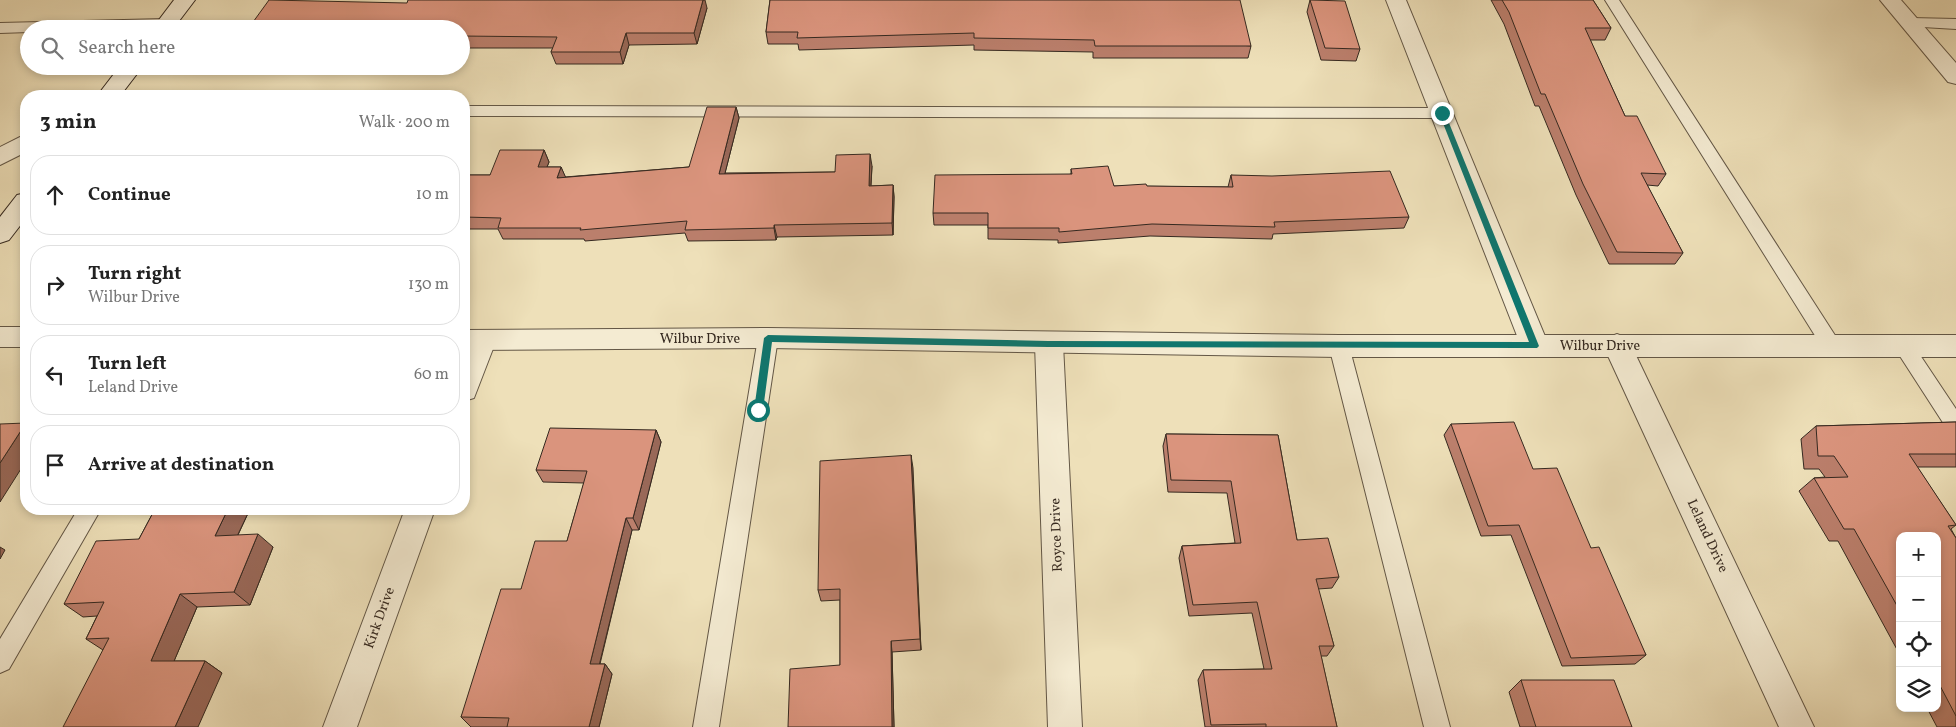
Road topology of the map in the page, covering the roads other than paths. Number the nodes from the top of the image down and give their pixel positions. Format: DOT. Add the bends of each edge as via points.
graph roads {
  1 [pos="185,0"];
  2 [pos="1396,0"];
  3 [pos="1612,0"];
  4 [pos="1890,0"];
  5 [pos="169,20"];
  6 [pos="1911,23"];
  7 [pos="1956,24"];
  8 [pos="0,28"];
  9 [pos="20,28"];
  10 [pos="1956,77"];
  11 [pos="470,111"];
  12 [pos="1442,113"];
  13 [pos="20,145"];
  14 [pos="0,157"];
  15 [pos="20,209"];
  16 [pos="0,234"];
  17 [pos="0,336"];
  18 [pos="20,337"];
  19 [pos="768,338"];
  20 [pos="473,340"];
  21 [pos="1048,344"];
  22 [pos="1903,345"];
  23 [pos="1339,346"];
  24 [pos="1535,346"];
  25 [pos="1617,346"];
  26 [pos="1831,346"];
  27 [pos="1956,346"];
  28 [pos="470,357"];
  29 [pos="1956,426"];
  30 [pos="86,515"];
  31 [pos="418,515"];
  32 [pos="0,661"];
  33 [pos="340,727"];
  34 [pos="706,727"];
  35 [pos="1065,727"];
  36 [pos="1437,727"];
  37 [pos="1796,727"];
  1 -- 5 [label="street"];
  2 -- 12 [label="street"];
  3 -- 26 [label="lane"];
  4 -- 6 [label="street"];
  6 -- 7 [label="lane"];
  6 -- 10 [label="street"];
  8 -- 9 [label="lane"];
  11 -- 12 [label="lane"];
  12 -- 24 [label="street"];
  13 -- 14 [label="street"];
  15 -- 16 [label="street"];
  17 -- 18 [label="street"];
  19 -- 20 [label="street, Wilbur Drive"];
  19 -- 21 [label="street, Wilbur Drive"];
  19 -- 34 [label="lane"];
  20 -- 28 [label="street"];
  21 -- 23 [label="street, Wilbur Drive"];
  21 -- 35 [label="street, Royce Drive"];
  22 -- 26 [label="street, Wilbur Drive"];
  22 -- 27 [label="street, Wilbur Drive"];
  22 -- 29 [label="lane"];
  23 -- 24 [label="street, Wilbur Drive"];
  23 -- 36 [label="lane"];
  24 -- 25 [label="street, Wilbur Drive"];
  25 -- 26 [label="street, Wilbur Drive"];
  25 -- 37 [label="street, Leland Drive"];
  30 -- 32 [label="lane"];
  31 -- 33 [label="street, Kirk Drive"];
}
